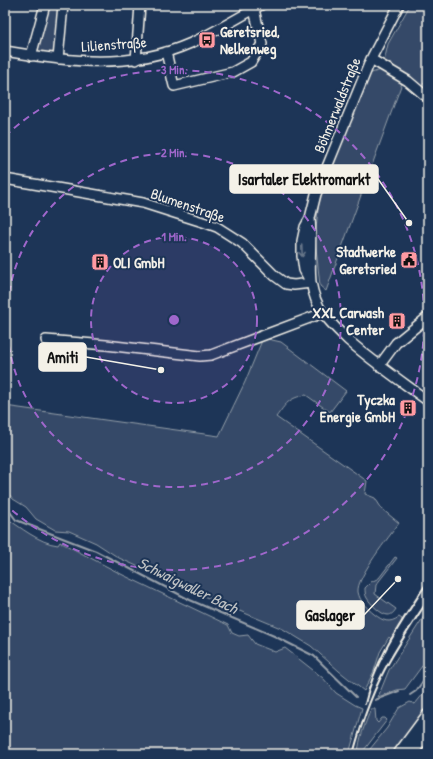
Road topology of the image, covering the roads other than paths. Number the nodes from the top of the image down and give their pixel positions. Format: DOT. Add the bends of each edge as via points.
graph roads {
  1 [pos="45,5"];
  2 [pos="63,5"];
  3 [pos="140,5"];
  4 [pos="399,5"];
  5 [pos="257,7"];
  6 [pos="5,51"];
  7 [pos="166,52"];
  8 [pos="31,56"];
  9 [pos="58,59"];
  10 [pos="371,59"];
  11 [pos="136,60"];
  12 [pos="428,98"];
  13 [pos="5,179"];
  14 [pos="311,282"];
  15 [pos="323,313"];
  16 [pos="428,317"];
  17 [pos="46,340"];
  18 [pos="379,366"];
  19 [pos="428,401"];
  20 [pos="428,715"];
  21 [pos="428,732"];
  22 [pos="399,754"];
  23 [pos="411,754"];
  1 -- 8 [label="street"];
  2 -- 9 [label="street"];
  3 -- 11 [label="street"];
  4 -- 10 [label="street, Böhmerwaldstraße"];
  5 -- 7 [label="street, Lilienstraße" via="205,36"];
  5 -- 7 [label="street" via="262,44 251,62 233,72 174,86"];
  6 -- 8 [label="street, Lilienstraße"];
  7 -- 11 [label="street, Lilienstraße"];
  8 -- 9 [label="street, Lilienstraße"];
  9 -- 11 [label="street, Lilienstraße" via="99,62"];
  10 -- 12 [label="street" via="408,81"];
  10 -- 14 [label="street, Böhmerwaldstraße" via="316,194 310,218"];
  13 -- 14 [label="street, Blumenstraße" via="143,204 206,223 242,244 286,284"];
  14 -- 15 [label="street"];
  15 -- 17 [label="street" via="211,355"];
  15 -- 18 [label="street" via="339,332"];
  16 -- 18 [label="street" via="396,343"];
  18 -- 19 [label="street"];
  20 -- 22 [label="main road"];
  21 -- 23 [label="main road"];
}
